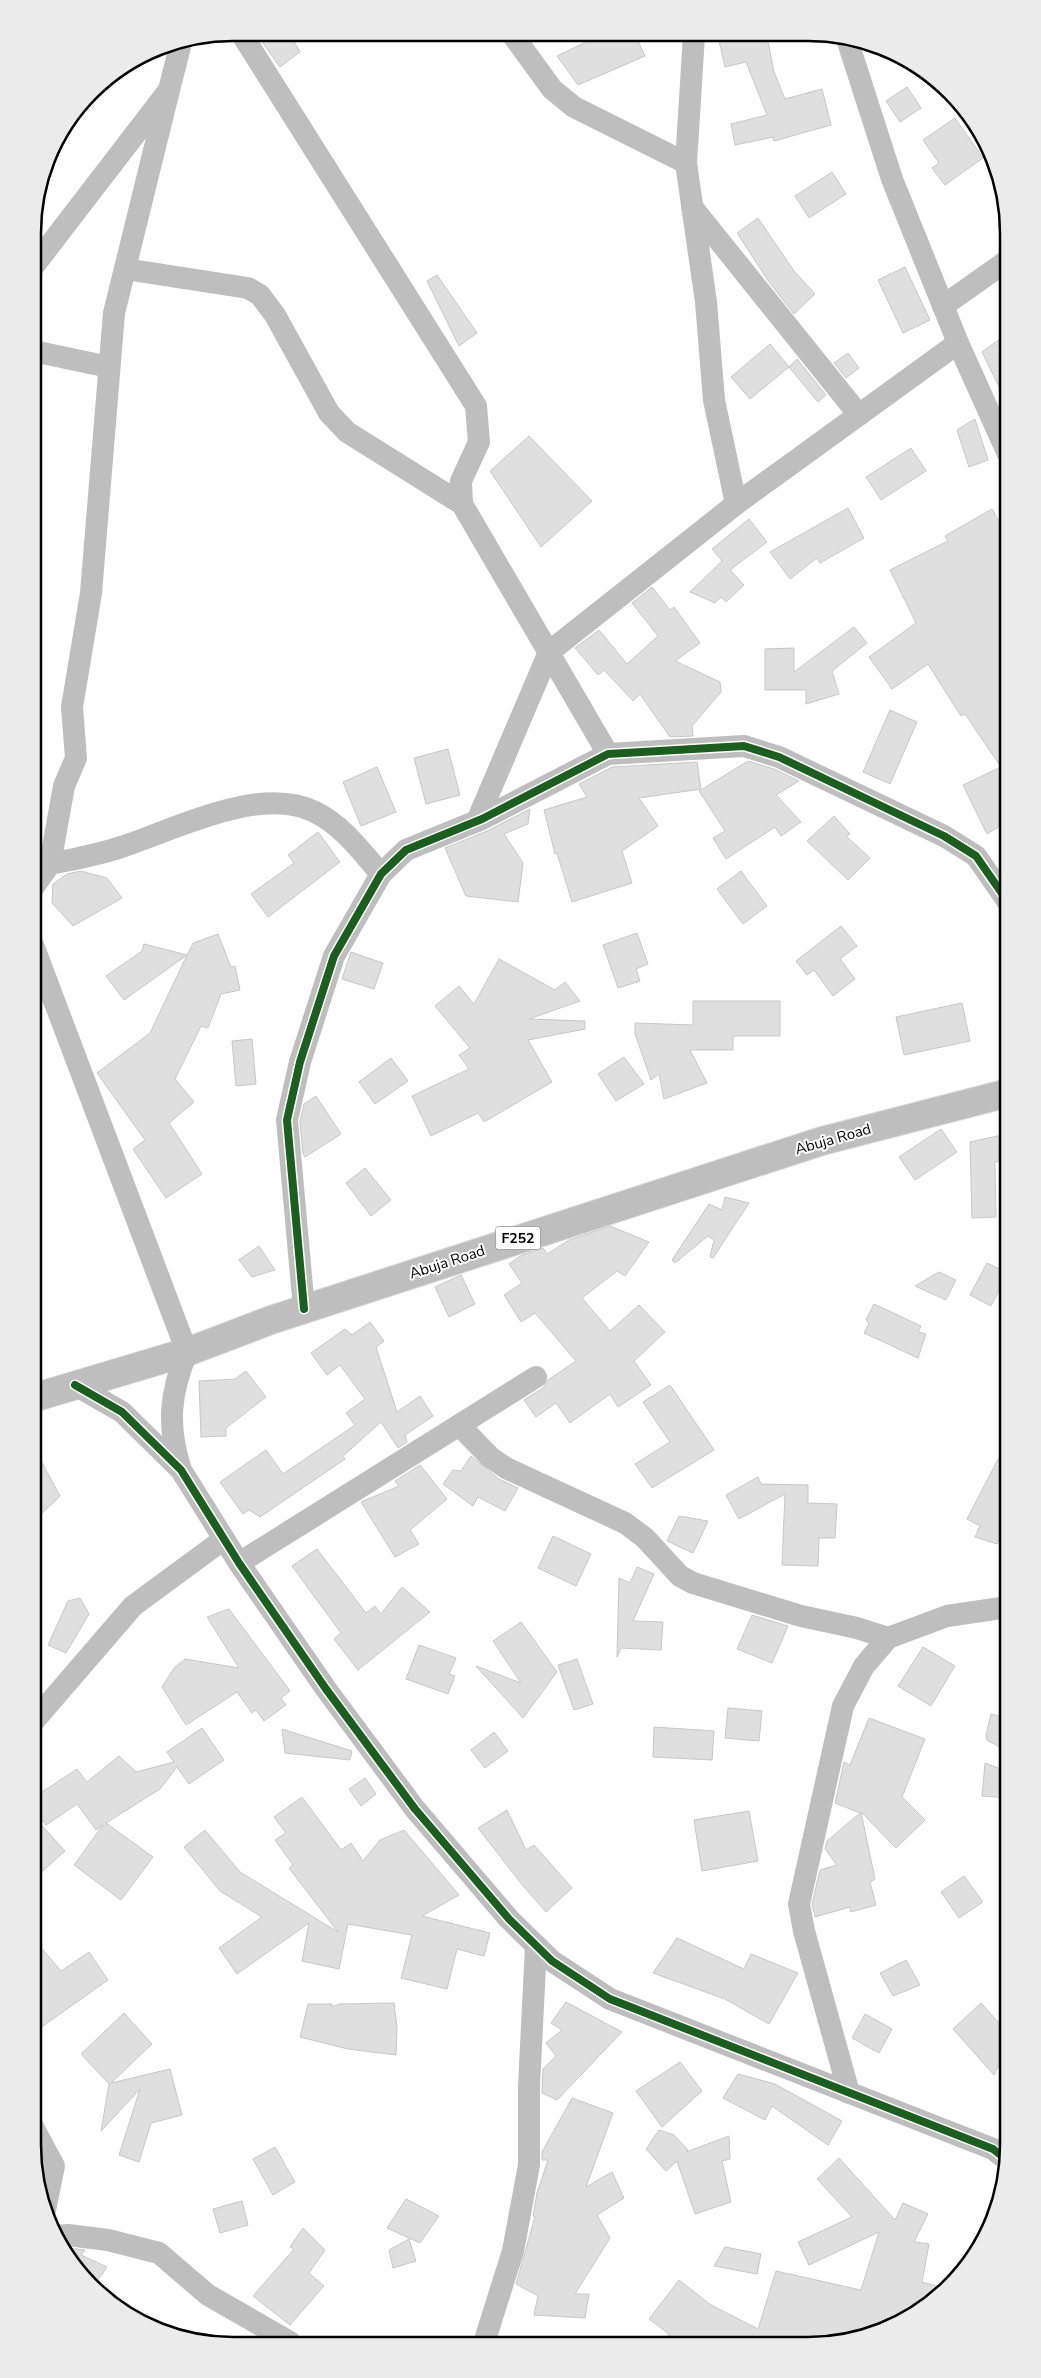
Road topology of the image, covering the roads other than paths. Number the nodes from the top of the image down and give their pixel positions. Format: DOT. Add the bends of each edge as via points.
graph roads {
  1 [pos="248,41"];
  2 [pos="517,41"];
  3 [pos="694,41"];
  4 [pos="849,46"];
  5 [pos="180,49"];
  6 [pos="169,90"];
  7 [pos="686,163"];
  8 [pos="692,206"];
  9 [pos="41,257"];
  10 [pos="1000,266"];
  11 [pos="125,269"];
  12 [pos="943,306"];
  13 [pos="958,343"];
  14 [pos="41,353"];
  15 [pos="109,367"];
  16 [pos="859,415"];
  17 [pos="1000,436"];
  18 [pos="462,504"];
  19 [pos="736,504"];
  20 [pos="549,652"];
  21 [pos="608,754"];
  22 [pos="477,821"];
  23 [pos="50,864"];
  24 [pos="381,874"];
  25 [pos="41,877"];
  26 [pos="1000,890"];
  27 [pos="41,967"];
  28 [pos="1000,1095"];
  29 [pos="304,1309"];
  30 [pos="187,1352"];
  31 [pos="536,1377"];
  32 [pos="75,1385"];
  33 [pos="41,1396"];
  34 [pos="459,1426"];
  35 [pos="181,1470"];
  36 [pos="224,1539"];
  37 [pos="239,1563"];
  38 [pos="1000,1608"];
  39 [pos="888,1638"];
  40 [pos="41,1713"];
  41 [pos="536,1946"];
  42 [pos="849,2093"];
  43 [pos="41,2143"];
  44 [pos="1000,2150"];
  45 [pos="48,2195"];
  46 [pos="64,2235"];
  47 [pos="281,2337"];
  48 [pos="486,2337"];
  1 -- 18 [label="street" via="476,406 480,442 461,481"];
  2 -- 7 [label="street" via="552,89 574,107"];
  3 -- 7 [label="street"];
  4 -- 12 [label="street" via="892,179"];
  5 -- 6 [label="street"];
  6 -- 9 [label="street"];
  6 -- 11 [label="street"];
  7 -- 8 [label="street"];
  8 -- 16 [label="street"];
  8 -- 19 [label="street" via="706,302 714,400"];
  10 -- 12 [label="street"];
  11 -- 15 [label="street" via="114,313"];
  11 -- 18 [label="street" via="248,288 260,295 329,413 347,432"];
  12 -- 13 [label="street"];
  13 -- 16 [label="street"];
  13 -- 17 [label="street"];
  14 -- 15 [label="street"];
  15 -- 23 [label="street" via="91,593 72,707 76,758 64,786"];
  16 -- 19 [label="street"];
  18 -- 20 [label="street"];
  19 -- 20 [label="street"];
  20 -- 21 [label="street"];
  20 -- 22 [label="street"];
  21 -- 22 [label="street"];
  21 -- 26 [label="street" via="744,746 779,757 944,836 976,856"];
  22 -- 24 [label="street" via="406,850"];
  23 -- 24 [label="street" via="120,848 215,812 279,802 315,811 351,838"];
  23 -- 25 [label="street"];
  24 -- 29 [label="street" via="334,956 300,1062 288,1120"];
  27 -- 30 [label="street"];
  28 -- 29 [label="main road, Abuja Road / F252" via="822,1141"];
  29 -- 30 [label="main road, Abuja Road / F252"];
  30 -- 32 [label="main road, Abuja Road / F252"];
  30 -- 35 [label="street" via="176,1377 172,1410 172,1442"];
  31 -- 34 [label="street"];
  32 -- 33 [label="main road, Abuja Road / F252"];
  32 -- 35 [label="street" via="122,1412"];
  34 -- 37 [label="street"];
  34 -- 39 [label="street" via="506,1468 625,1523 645,1538 680,1576 692,1583"];
  35 -- 36 [label="street"];
  36 -- 37 [label="street"];
  36 -- 40 [label="street" via="133,1606"];
  37 -- 41 [label="street" via="326,1689 415,1809"];
  38 -- 39 [label="street" via="947,1616"];
  39 -- 42 [label="street" via="864,1666 844,1706 800,1904 804,1931"];
  41 -- 42 [label="street" via="552,1961 610,1999"];
  41 -- 48 [label="street" via="529,2086 529,2165 512,2251"];
  42 -- 44 [label="street"];
  43 -- 45 [label="street" via="54,2166"];
  46 -- 47 [label="street" via="108,2240 159,2253 208,2295"];
}
